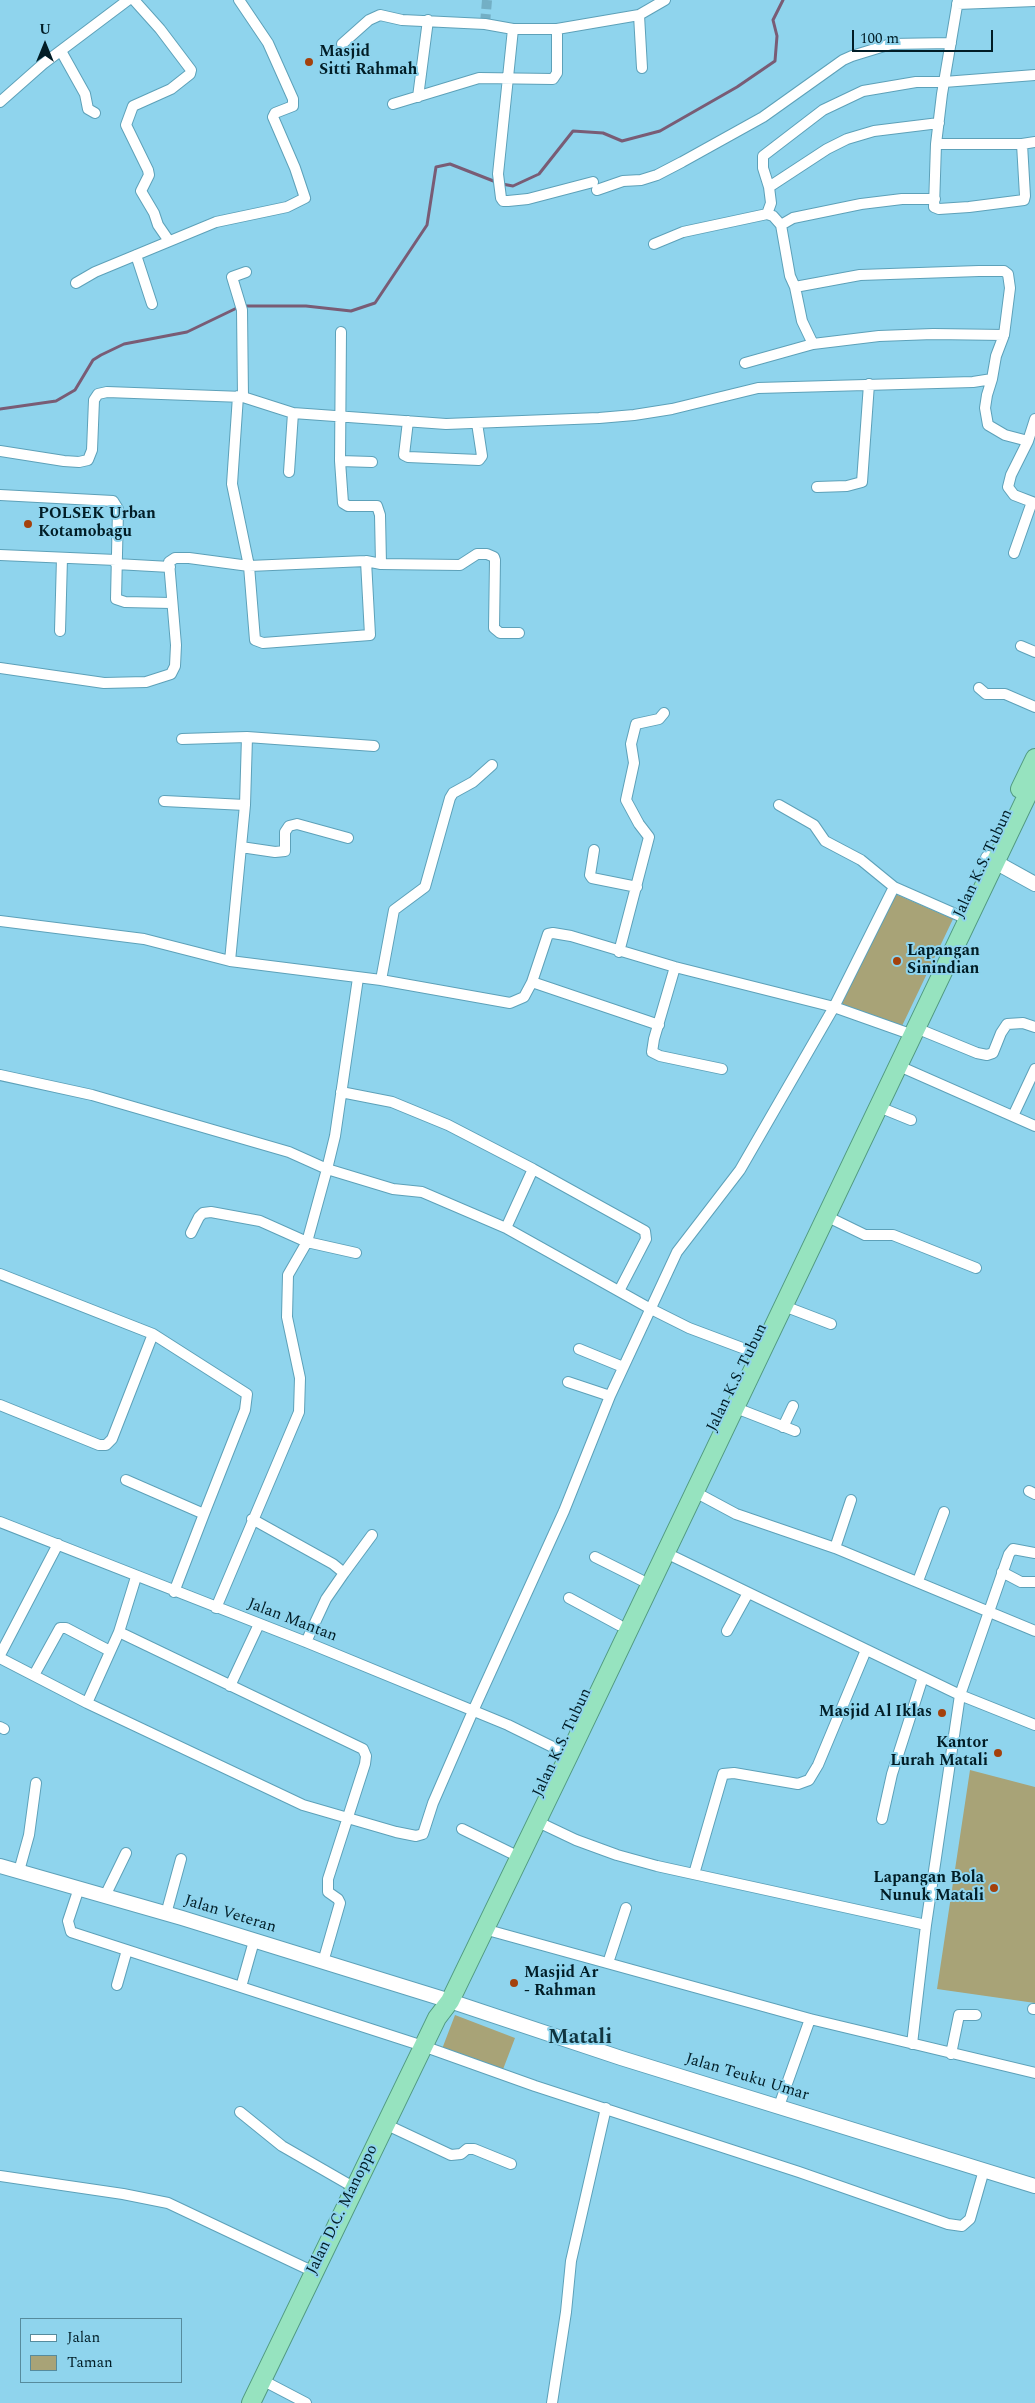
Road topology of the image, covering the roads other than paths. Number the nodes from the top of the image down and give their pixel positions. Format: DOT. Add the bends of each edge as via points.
graph roads {
  1 [pos="128,0"];
  2 [pos="134,0"];
  3 [pos="239,0"];
  4 [pos="665,0"];
  5 [pos="1035,1"];
  6 [pos="957,2"];
  7 [pos="640,15"];
  8 [pos="428,20"];
  9 [pos="513,28"];
  10 [pos="557,29"];
  11 [pos="951,43"];
  12 [pos="342,44"];
  13 [pos="61,51"];
  14 [pos="642,68"];
  15 [pos="1035,75"];
  16 [pos="507,79"];
  17 [pos="944,82"];
  18 [pos="418,97"];
  19 [pos="0,102"];
  20 [pos="393,104"];
  21 [pos="95,113"];
  22 [pos="939,123"];
  23 [pos="1035,142"];
  24 [pos="936,144"];
  25 [pos="1022,144"];
  26 [pos="769,186"];
  27 [pos="934,199"];
  28 [pos="768,214"];
  29 [pos="781,225"];
  30 [pos="169,241"];
  31 [pos="654,244"];
  32 [pos="136,255"];
  33 [pos="246,272"];
  34 [pos="76,283"];
  35 [pos="795,287"];
  36 [pos="152,304"];
  37 [pos="341,332"];
  38 [pos="1004,335"];
  39 [pos="813,344"];
  40 [pos="745,363"];
  41 [pos="992,379"];
  42 [pos="869,384"];
  43 [pos="240,397"];
  44 [pos="293,413"];
  45 [pos="340,416"];
  46 [pos="1035,419"];
  47 [pos="408,421"];
  48 [pos="477,423"];
  49 [pos="1028,441"];
  50 [pos="0,451"];
  51 [pos="340,461"];
  52 [pos="372,462"];
  53 [pos="289,472"];
  54 [pos="817,487"];
  55 [pos="0,495"];
  56 [pos="1034,503"];
  57 [pos="1014,553"];
  58 [pos="0,555"];
  59 [pos="62,558"];
  60 [pos="116,562"];
  61 [pos="366,562"];
  62 [pos="381,564"];
  63 [pos="249,566"];
  64 [pos="170,567"];
  65 [pos="171,603"];
  66 [pos="60,630"];
  67 [pos="519,633"];
  68 [pos="1021,646"];
  69 [pos="1035,652"];
  70 [pos="0,668"];
  71 [pos="978,688"];
  72 [pos="1035,706"];
  73 [pos="664,713"];
  74 [pos="247,737"];
  75 [pos="182,739"];
  76 [pos="374,746"];
  77 [pos="1035,758"];
  78 [pos="492,765"];
  79 [pos="1035,779"];
  80 [pos="164,801"];
  81 [pos="245,805"];
  82 [pos="779,805"];
  83 [pos="348,838"];
  84 [pos="241,848"];
  85 [pos="594,850"];
  86 [pos="992,860"];
  87 [pos="1035,884"];
  88 [pos="637,887"];
  89 [pos="894,887"];
  90 [pos="960,916"];
  91 [pos="0,922"];
  92 [pos="619,952"];
  93 [pos="230,961"];
  94 [pos="675,967"];
  95 [pos="358,978"];
  96 [pos="381,980"];
  97 [pos="532,982"];
  98 [pos="834,1007"];
  99 [pos="658,1025"];
  100 [pos="1035,1027"];
  101 [pos="911,1031"];
  102 [pos="898,1066"];
  103 [pos="722,1069"];
  104 [pos="1035,1069"];
  105 [pos="0,1075"];
  106 [pos="341,1092"];
  107 [pos="879,1107"];
  108 [pos="1013,1116"];
  109 [pos="911,1120"];
  110 [pos="1035,1126"];
  111 [pos="327,1169"];
  112 [pos="533,1169"];
  113 [pos="826,1216"];
  114 [pos="506,1228"];
  115 [pos="191,1233"];
  116 [pos="307,1242"];
  117 [pos="356,1253"];
  118 [pos="976,1268"];
  119 [pos="0,1274"];
  120 [pos="619,1291"];
  121 [pos="784,1306"];
  122 [pos="650,1308"];
  123 [pos="831,1324"];
  124 [pos="153,1334"];
  125 [pos="578,1348"];
  126 [pos="756,1353"];
  127 [pos="623,1367"];
  128 [pos="568,1382"];
  129 [pos="610,1396"];
  130 [pos="0,1405"];
  131 [pos="793,1406"];
  132 [pos="736,1408"];
  133 [pos="783,1427"];
  134 [pos="795,1431"];
  135 [pos="126,1480"];
  136 [pos="695,1492"];
  137 [pos="851,1500"];
  138 [pos="944,1512"];
  139 [pos="204,1514"];
  140 [pos="252,1519"];
  141 [pos="0,1522"];
  142 [pos="372,1534"];
  143 [pos="58,1544"];
  144 [pos="835,1548"];
  145 [pos="666,1553"];
  146 [pos="1035,1553"];
  147 [pos="595,1557"];
  148 [pos="1002,1572"];
  149 [pos="344,1573"];
  150 [pos="136,1577"];
  151 [pos="640,1580"];
  152 [pos="918,1581"];
  153 [pos="1035,1582"];
  154 [pos="174,1592"];
  155 [pos="748,1593"];
  156 [pos="569,1598"];
  157 [pos="216,1608"];
  158 [pos="988,1612"];
  159 [pos="258,1624"];
  160 [pos="619,1626"];
  161 [pos="727,1631"];
  162 [pos="1035,1631"];
  163 [pos="119,1632"];
  164 [pos="306,1642"];
  165 [pos="866,1650"];
  166 [pos="110,1652"];
  167 [pos="0,1656"];
  168 [pos="34,1675"];
  169 [pos="923,1677"];
  170 [pos="230,1686"];
  171 [pos="960,1695"];
  172 [pos="88,1703"];
  173 [pos="473,1711"];
  174 [pos="1035,1725"];
  175 [pos="565,1753"];
  176 [pos="36,1783"];
  177 [pos="346,1819"];
  178 [pos="882,1819"];
  179 [pos="536,1821"];
  180 [pos="462,1829"];
  181 [pos="511,1852"];
  182 [pos="126,1854"];
  183 [pos="181,1859"];
  184 [pos="0,1866"];
  185 [pos="19,1871"];
  186 [pos="694,1874"];
  187 [pos="78,1888"];
  188 [pos="105,1896"];
  189 [pos="626,1908"];
  190 [pos="166,1914"];
  191 [pos="926,1925"];
  192 [pos="484,1929"];
  193 [pos="254,1941"];
  194 [pos="127,1950"];
  195 [pos="323,1962"];
  196 [pos="608,1963"];
  197 [pos="117,1985"];
  198 [pos="240,1987"];
  199 [pos="446,1999"];
  200 [pos="976,2015"];
  201 [pos="810,2019"];
  202 [pos="912,2044"];
  203 [pos="423,2046"];
  204 [pos="952,2054"];
  205 [pos="1035,2073"];
  206 [pos="779,2106"];
  207 [pos="606,2108"];
  208 [pos="240,2112"];
  209 [pos="385,2124"];
  210 [pos="511,2164"];
  211 [pos="984,2170"];
  212 [pos="0,2176"];
  213 [pos="360,2176"];
  214 [pos="1035,2186"];
  215 [pos="314,2272"];
  216 [pos="262,2380"];
  217 [pos="251,2403"];
  218 [pos="306,2403"];
  219 [pos="552,2403"];
  1 -- 13 [label="street"];
  2 -- 30 [label="street" via="191,70 171,89 133,106 126,125 148,170 141,191"];
  3 -- 30 [label="street" via="268,43 293,103 294,106 275,113 273,117 305,198 287,207 216,222"];
  4 -- 7 [label="street"];
  5 -- 6 [label="street"];
  6 -- 11 [label="street"];
  7 -- 10 [label="street"];
  7 -- 14 [label="street"];
  8 -- 9 [label="street"];
  8 -- 12 [label="street" via="380,16 369,20"];
  8 -- 18 [label="street"];
  9 -- 10 [label="street"];
  9 -- 16 [label="street"];
  10 -- 16 [label="street" via="557,73 553,79"];
  11 -- 16 [label="street" via="890,44 843,60 763,117 657,175 508,202 501,198 498,174"];
  11 -- 17 [label="street"];
  13 -- 19 [label="street"];
  13 -- 21 [label="street" via="85,94 88,109"];
  15 -- 17 [label="street"];
  16 -- 18 [label="street" via="480,78"];
  17 -- 22 [label="street"];
  17 -- 26 [label="street" via="916,82 863,91 823,110 763,156"];
  18 -- 20 [label="street"];
  22 -- 24 [label="street"];
  22 -- 26 [label="street" via="874,131 847,139"];
  23 -- 25 [label="street"];
  24 -- 25 [label="street"];
  24 -- 27 [label="street"];
  25 -- 27 [label="street" via="1024,200 939,209 934,207"];
  26 -- 28 [label="street" via="771,203"];
  27 -- 29 [label="street" via="902,198 861,204 793,218"];
  28 -- 29 [label="street"];
  28 -- 31 [label="street" via="683,232"];
  29 -- 35 [label="street"];
  30 -- 32 [label="street"];
  32 -- 34 [label="street"];
  32 -- 36 [label="street"];
  33 -- 43 [label="street" via="232,277 241,305"];
  35 -- 38 [label="street" via="860,276 1004,271 1010,288"];
  35 -- 39 [label="street" via="802,321"];
  37 -- 45 [label="street"];
  38 -- 39 [label="street" via="879,336"];
  38 -- 41 [label="street"];
  39 -- 40 [label="street"];
  41 -- 42 [label="street"];
  41 -- 49 [label="street" via="986,402 988,425 1006,435"];
  42 -- 48 [label="street" via="758,388 672,409 599,418"];
  42 -- 54 [label="street" via="862,482"];
  43 -- 44 [label="street"];
  43 -- 50 [label="street" via="101,393 94,400 92,450 88,460 79,462"];
  43 -- 63 [label="street" via="232,484"];
  44 -- 45 [label="street"];
  44 -- 53 [label="street"];
  45 -- 47 [label="street"];
  45 -- 51 [label="street"];
  46 -- 49 [label="street"];
  47 -- 48 [label="street"];
  47 -- 48 [label="street" via="404,455 478,460 482,456"];
  49 -- 56 [label="street" via="1008,486 1014,495"];
  51 -- 52 [label="street"];
  51 -- 62 [label="street" via="343,503 373,506 379,510"];
  55 -- 60 [label="street" via="113,501 118,509"];
  56 -- 57 [label="street"];
  58 -- 59 [label="street"];
  59 -- 60 [label="street"];
  59 -- 66 [label="street"];
  60 -- 64 [label="street"];
  60 -- 65 [label="street" via="118,600"];
  61 -- 62 [label="street"];
  61 -- 63 [label="street"];
  61 -- 63 [label="street" via="370,635 263,643 255,640"];
  62 -- 67 [label="street" via="460,565 477,554 492,555 495,560 494,628 500,633"];
  63 -- 64 [label="street" via="189,558 171,559"];
  64 -- 65 [label="street"];
  65 -- 70 [label="street" via="175,666 166,676 146,682 93,683"];
  68 -- 69 [label="street"];
  71 -- 72 [label="street" via="986,694 1005,694"];
  73 -- 88 [label="street" via="659,719 636,724 631,744 634,763 626,800 649,837"];
  74 -- 75 [label="street"];
  74 -- 76 [label="street"];
  74 -- 81 [label="street"];
  77 -- 86 [label="highway, Jalan K.S. Tubun"];
  78 -- 96 [label="street" via="473,782 452,793 425,887 394,910"];
  79 -- 86 [label="highway, Jalan K.S. Tubun"];
  80 -- 81 [label="street"];
  81 -- 84 [label="street"];
  82 -- 89 [label="street" via="814,825 825,841 861,860"];
  83 -- 84 [label="street" via="297,824 289,826 285,832 285,851"];
  84 -- 93 [label="street"];
  85 -- 88 [label="street" via="592,878"];
  86 -- 87 [label="street"];
  86 -- 90 [label="highway, Jalan K.S. Tubun"];
  86 -- 101 [label="highway, Jalan K.S. Tubun"];
  88 -- 92 [label="street"];
  89 -- 90 [label="street"];
  89 -- 98 [label="street"];
  90 -- 101 [label="highway, Jalan K.S. Tubun"];
  91 -- 93 [label="street" via="144,939"];
  92 -- 94 [label="street"];
  92 -- 97 [label="street" via="553,932 548,934"];
  93 -- 95 [label="street"];
  94 -- 98 [label="street"];
  94 -- 99 [label="street"];
  95 -- 96 [label="street"];
  95 -- 106 [label="street"];
  96 -- 97 [label="street" via="510,1003 524,997"];
  97 -- 99 [label="street"];
  98 -- 101 [label="street"];
  98 -- 122 [label="street" via="740,1170 677,1252"];
  99 -- 103 [label="street" via="652,1052"];
  100 -- 101 [label="street" via="1023,1023 1007,1024 993,1053 987,1055"];
  101 -- 102 [label="highway, Jalan K.S. Tubun"];
  101 -- 126 [label="highway, Jalan K.S. Tubun"];
  102 -- 107 [label="highway, Jalan K.S. Tubun"];
  102 -- 108 [label="street"];
  104 -- 108 [label="street"];
  105 -- 111 [label="street" via="92,1095 227,1133 289,1152"];
  106 -- 111 [label="street"];
  106 -- 112 [label="street" via="407,1107"];
  107 -- 109 [label="street"];
  107 -- 113 [label="highway, Jalan K.S. Tubun"];
  108 -- 110 [label="street"];
  111 -- 114 [label="street" via="393,1189 422,1192"];
  111 -- 116 [label="street"];
  112 -- 114 [label="street"];
  112 -- 120 [label="street" via="646,1232 646,1239"];
  113 -- 118 [label="street" via="864,1235 893,1235"];
  113 -- 121 [label="highway, Jalan K.S. Tubun"];
  114 -- 120 [label="street"];
  115 -- 116 [label="street" via="199,1217 206,1212 260,1221"];
  116 -- 117 [label="street"];
  116 -- 140 [label="street" via="288,1275 287,1291 288,1326 298,1363 301,1404"];
  119 -- 124 [label="street"];
  120 -- 122 [label="street"];
  121 -- 123 [label="street"];
  121 -- 126 [label="highway, Jalan K.S. Tubun"];
  122 -- 126 [label="street" via="689,1328"];
  122 -- 127 [label="street"];
  124 -- 130 [label="street" via="112,1439 106,1445"];
  124 -- 139 [label="street" via="247,1394 245,1410"];
  125 -- 127 [label="street"];
  126 -- 132 [label="highway, Jalan K.S. Tubun"];
  126 -- 151 [label="highway, Jalan K.S. Tubun"];
  127 -- 129 [label="street"];
  128 -- 129 [label="street"];
  129 -- 173 [label="street" via="564,1511"];
  131 -- 133 [label="street"];
  132 -- 133 [label="street"];
  132 -- 136 [label="highway, Jalan K.S. Tubun"];
  133 -- 134 [label="street"];
  135 -- 139 [label="street"];
  136 -- 144 [label="street" via="736,1514"];
  136 -- 145 [label="highway, Jalan K.S. Tubun"];
  137 -- 144 [label="street"];
  138 -- 152 [label="street"];
  139 -- 154 [label="street"];
  140 -- 149 [label="street"];
  140 -- 157 [label="street"];
  141 -- 143 [label="street, Jalan Mantan"];
  142 -- 149 [label="street"];
  143 -- 150 [label="street, Jalan Mantan"];
  143 -- 167 [label="street"];
  144 -- 152 [label="street"];
  145 -- 155 [label="street"];
  145 -- 175 [label="highway, Jalan K.S. Tubun"];
  146 -- 148 [label="street" via="1013,1549"];
  147 -- 151 [label="street"];
  148 -- 153 [label="street" via="1021,1582"];
  148 -- 158 [label="street"];
  149 -- 164 [label="street" via="326,1599"];
  150 -- 154 [label="street, Jalan Mantan"];
  150 -- 163 [label="street"];
  151 -- 160 [label="highway, Jalan K.S. Tubun"];
  152 -- 158 [label="street"];
  154 -- 157 [label="street, Jalan Mantan"];
  155 -- 161 [label="street"];
  155 -- 165 [label="street"];
  156 -- 160 [label="street"];
  157 -- 159 [label="street, Jalan Mantan"];
  158 -- 162 [label="street"];
  158 -- 171 [label="street"];
  159 -- 164 [label="street, Jalan Mantan"];
  159 -- 170 [label="street"];
  160 -- 175 [label="highway, Jalan K.S. Tubun"];
  163 -- 166 [label="street"];
  163 -- 170 [label="street"];
  164 -- 173 [label="street, Jalan Mantan"];
  165 -- 169 [label="street"];
  165 -- 186 [label="street" via="809,1780 798,1784 723,1774"];
  166 -- 168 [label="street" via="66,1628 60,1628"];
  166 -- 172 [label="street"];
  167 -- 168 [label="street"];
  168 -- 172 [label="street"];
  169 -- 171 [label="street"];
  169 -- 178 [label="street" via="894,1765"];
  170 -- 177 [label="street" via="364,1750 365,1764"];
  171 -- 174 [label="street"];
  171 -- 191 [label="street"];
  172 -- 177 [label="street" via="289,1800"];
  173 -- 175 [label="street, Jalan Mantan"];
  173 -- 177 [label="street" via="423,1834 416,1836"];
  175 -- 179 [label="highway, Jalan K.S. Tubun"];
  175 -- 181 [label="highway, Jalan K.S. Tubun"];
  176 -- 185 [label="street" via="29,1835"];
  177 -- 195 [label="street" via="327,1886 328,1892 340,1903"];
  179 -- 186 [label="street" via="617,1855"];
  179 -- 192 [label="highway, Jalan K.S. Tubun"];
  180 -- 181 [label="street"];
  181 -- 199 [label="highway, Jalan K.S. Tubun"];
  182 -- 188 [label="street"];
  183 -- 190 [label="street"];
  184 -- 185 [label="street, Jalan Veteran"];
  185 -- 187 [label="street, Jalan Veteran"];
  186 -- 191 [label="street"];
  187 -- 188 [label="street, Jalan Veteran"];
  187 -- 194 [label="street" via="68,1921 69,1930"];
  188 -- 190 [label="street, Jalan Veteran"];
  189 -- 196 [label="street"];
  190 -- 193 [label="street, Jalan Veteran"];
  191 -- 202 [label="street"];
  192 -- 196 [label="street"];
  192 -- 199 [label="highway, Jalan K.S. Tubun"];
  193 -- 195 [label="street, Jalan Veteran"];
  193 -- 198 [label="street"];
  194 -- 197 [label="street"];
  194 -- 198 [label="street"];
  195 -- 199 [label="street, Jalan Veteran"];
  196 -- 201 [label="street"];
  198 -- 203 [label="street"];
  199 -- 203 [label="highway, Jalan D.C. Manoppo"];
  199 -- 206 [label="street, Jalan Teuku Umar" via="621,2058"];
  200 -- 204 [label="street" via="959,2015"];
  201 -- 202 [label="street"];
  201 -- 206 [label="street"];
  202 -- 204 [label="street"];
  203 -- 207 [label="street"];
  203 -- 209 [label="highway, Jalan D.C. Manoppo"];
  204 -- 205 [label="street"];
  206 -- 211 [label="street, Jalan Teuku Umar"];
  207 -- 211 [label="street" via="956,2226 966,2224 970,2219"];
  207 -- 219 [label="street" via="580,2216"];
  208 -- 213 [label="street" via="282,2146"];
  209 -- 210 [label="street" via="451,2155 474,2149"];
  209 -- 213 [label="highway, Jalan D.C. Manoppo"];
  211 -- 214 [label="street, Jalan Teuku Umar"];
  212 -- 215 [label="street" via="168,2203"];
  213 -- 215 [label="highway, Jalan D.C. Manoppo"];
  215 -- 216 [label="highway, Jalan D.C. Manoppo"];
  216 -- 217 [label="highway, Jalan D.C. Manoppo"];
  216 -- 218 [label="street"];
}
